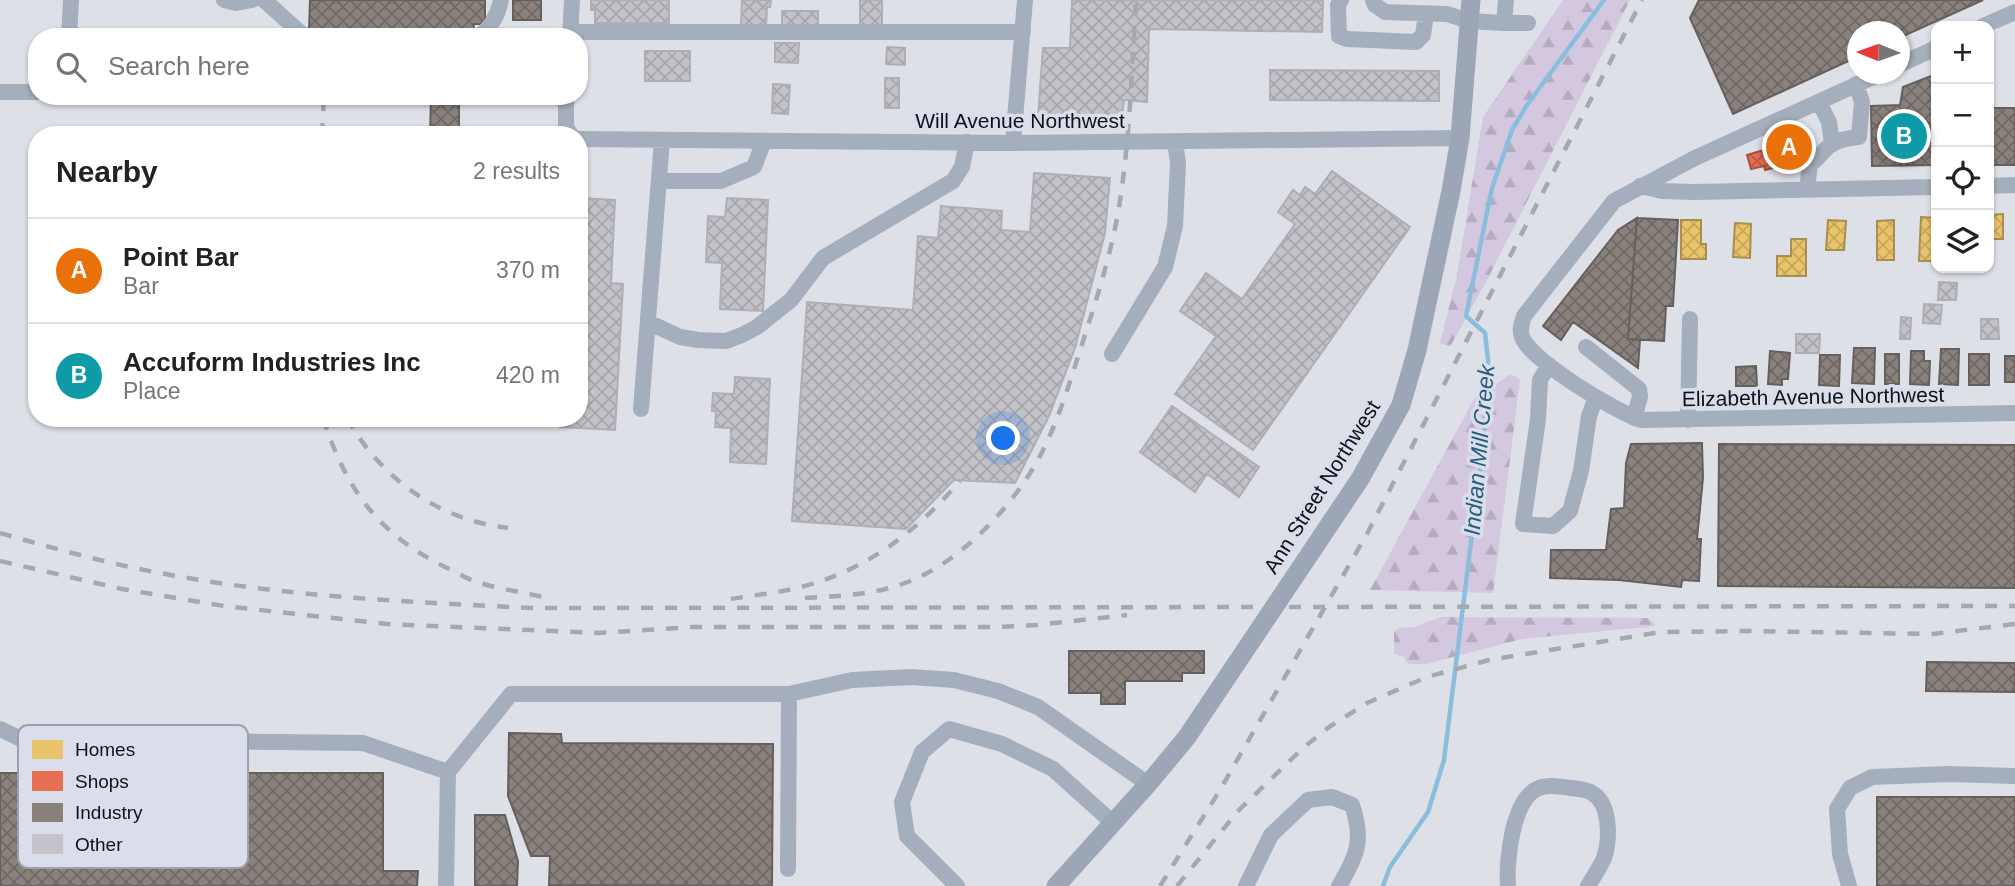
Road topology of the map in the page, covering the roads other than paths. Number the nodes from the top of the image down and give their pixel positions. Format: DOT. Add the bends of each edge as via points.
graph roads {
  1 [pos="71,0"];
  2 [pos="224,0"];
  3 [pos="252,0"];
  4 [pos="264,0"];
  5 [pos="501,0"];
  6 [pos="572,0"];
  7 [pos="1026,0"];
  8 [pos="1340,0"];
  9 [pos="1373,0"];
  10 [pos="1471,0"];
  11 [pos="1506,0"];
  12 [pos="2015,12"];
  13 [pos="1426,14"];
  14 [pos="1469,21"];
  15 [pos="1994,21"];
  16 [pos="1504,23"];
  17 [pos="1528,23"];
  18 [pos="69,28"];
  19 [pos="296,28"];
  20 [pos="488,28"];
  21 [pos="570,28"];
  22 [pos="1023,32"];
  23 [pos="588,34"];
  24 [pos="1931,50"];
  25 [pos="1910,60"];
  26 [pos="1856,85"];
  27 [pos="0,92"];
  28 [pos="28,92"];
  29 [pos="1819,102"];
  30 [pos="566,105"];
  31 [pos="566,126"];
  32 [pos="1460,138"];
  33 [pos="588,139"];
  34 [pos="662,140"];
  35 [pos="764,141"];
  36 [pos="1175,141"];
  37 [pos="967,142"];
  38 [pos="1013,143"];
  39 [pos="1832,144"];
  40 [pos="659,181"];
  41 [pos="1640,186"];
  42 [pos="1994,186"];
  43 [pos="2015,186"];
  44 [pos="1931,187"];
  45 [pos="1807,190"];
  46 [pos="1690,319"];
  47 [pos="648,322"];
  48 [pos="1586,347"];
  49 [pos="1112,354"];
  50 [pos="1549,365"];
  51 [pos="1596,397"];
  52 [pos="641,409"];
  53 [pos="2015,413"];
  54 [pos="1634,418"];
  55 [pos="1688,420"];
  56 [pos="789,694"];
  57 [pos="0,729"];
  58 [pos="18,738"];
  59 [pos="248,742"];
  60 [pos="448,772"];
  61 [pos="2015,776"];
  62 [pos="1148,784"];
  63 [pos="1113,823"];
  64 [pos="788,869"];
  65 [pos="446,886"];
  66 [pos="957,886"];
  67 [pos="1056,886"];
  68 [pos="1246,886"];
  69 [pos="1339,886"];
  70 [pos="1508,886"];
  71 [pos="1588,886"];
  72 [pos="1849,886"];
  1 -- 18 [label="street"];
  2 -- 3 [label="street"];
  4 -- 19 [label="street"];
  5 -- 20 [label="street"];
  6 -- 21 [label="street"];
  7 -- 22 [label="street"];
  8 -- 13 [label="street" via="1339,36 1357,40 1416,42 1423,35"];
  9 -- 13 [label="street" via="1385,12"];
  10 -- 14 [label="main road, Ann Street Northwest"];
  11 -- 16 [label="street"];
  12 -- 15 [label="street"];
  13 -- 14 [label="street"];
  14 -- 16 [label="street"];
  14 -- 32 [label="main road, Ann Street Northwest"];
  16 -- 17 [label="street"];
  22 -- 23 [label="street"];
  22 -- 38 [label="street"];
  24 -- 25 [label="street"];
  26 -- 29 [label="street"];
  26 -- 39 [label="street" via="1862,102 1859,137"];
  27 -- 28 [label="street"];
  29 -- 39 [label="street" via="1829,122"];
  29 -- 41 [label="street"];
  30 -- 31 [label="street"];
  32 -- 36 [label="street, Will Avenue Northwest"];
  32 -- 62 [label="main road, Ann Street Northwest" via="1418,350 1401,405 1360,479 1187,737"];
  33 -- 34 [label="street, Will Avenue Northwest"];
  34 -- 35 [label="street, Will Avenue Northwest"];
  34 -- 40 [label="street"];
  35 -- 37 [label="street, Will Avenue Northwest"];
  35 -- 40 [label="street" via="754,167 721,181"];
  36 -- 38 [label="street, Will Avenue Northwest"];
  36 -- 49 [label="street" via="1175,226 1165,267"];
  37 -- 38 [label="street, Will Avenue Northwest"];
  37 -- 47 [label="street" via="962,167 953,181 823,258 791,300 757,327 726,341 698,340"];
  39 -- 45 [label="street" via="1810,164"];
  40 -- 47 [label="street"];
  41 -- 45 [label="street" via="1662,191"];
  41 -- 50 [label="street, Elizabeth Avenue Northwest" via="1614,201 1524,316 1521,336 1532,353"];
  42 -- 43 [label="street"];
  44 -- 45 [label="street"];
  46 -- 55 [label="street"];
  47 -- 52 [label="street"];
  48 -- 54 [label="street" via="1639,388"];
  50 -- 51 [label="street, Elizabeth Avenue Northwest"];
  50 -- 51 [label="street" via="1540,380 1523,524 1553,526 1570,511"];
  51 -- 54 [label="street, Elizabeth Avenue Northwest"];
  53 -- 55 [label="street, Elizabeth Avenue Northwest"];
  54 -- 55 [label="street, Elizabeth Avenue Northwest"];
  56 -- 60 [label="street" via="511,694"];
  56 -- 62 [label="street" via="852,680 911,677 987,688 1038,707"];
  56 -- 64 [label="street"];
  57 -- 58 [label="street"];
  59 -- 60 [label="street" via="363,743"];
  60 -- 65 [label="street"];
  61 -- 72 [label="street" via="1872,778 1850,788 1837,809 1840,854"];
  62 -- 63 [label="main road, Ann Street Northwest"];
  63 -- 66 [label="street" via="1053,769 1002,744 949,729 922,752 902,802 907,836"];
  63 -- 67 [label="main road, Ann Street Northwest"];
  68 -- 69 [label="street" via="1271,835 1308,800 1332,797 1352,805 1359,839 1355,859"];
  70 -- 71 [label="street" via="1506,867 1525,799 1538,788 1553,786 1593,793 1603,805 1607,843"];
}
